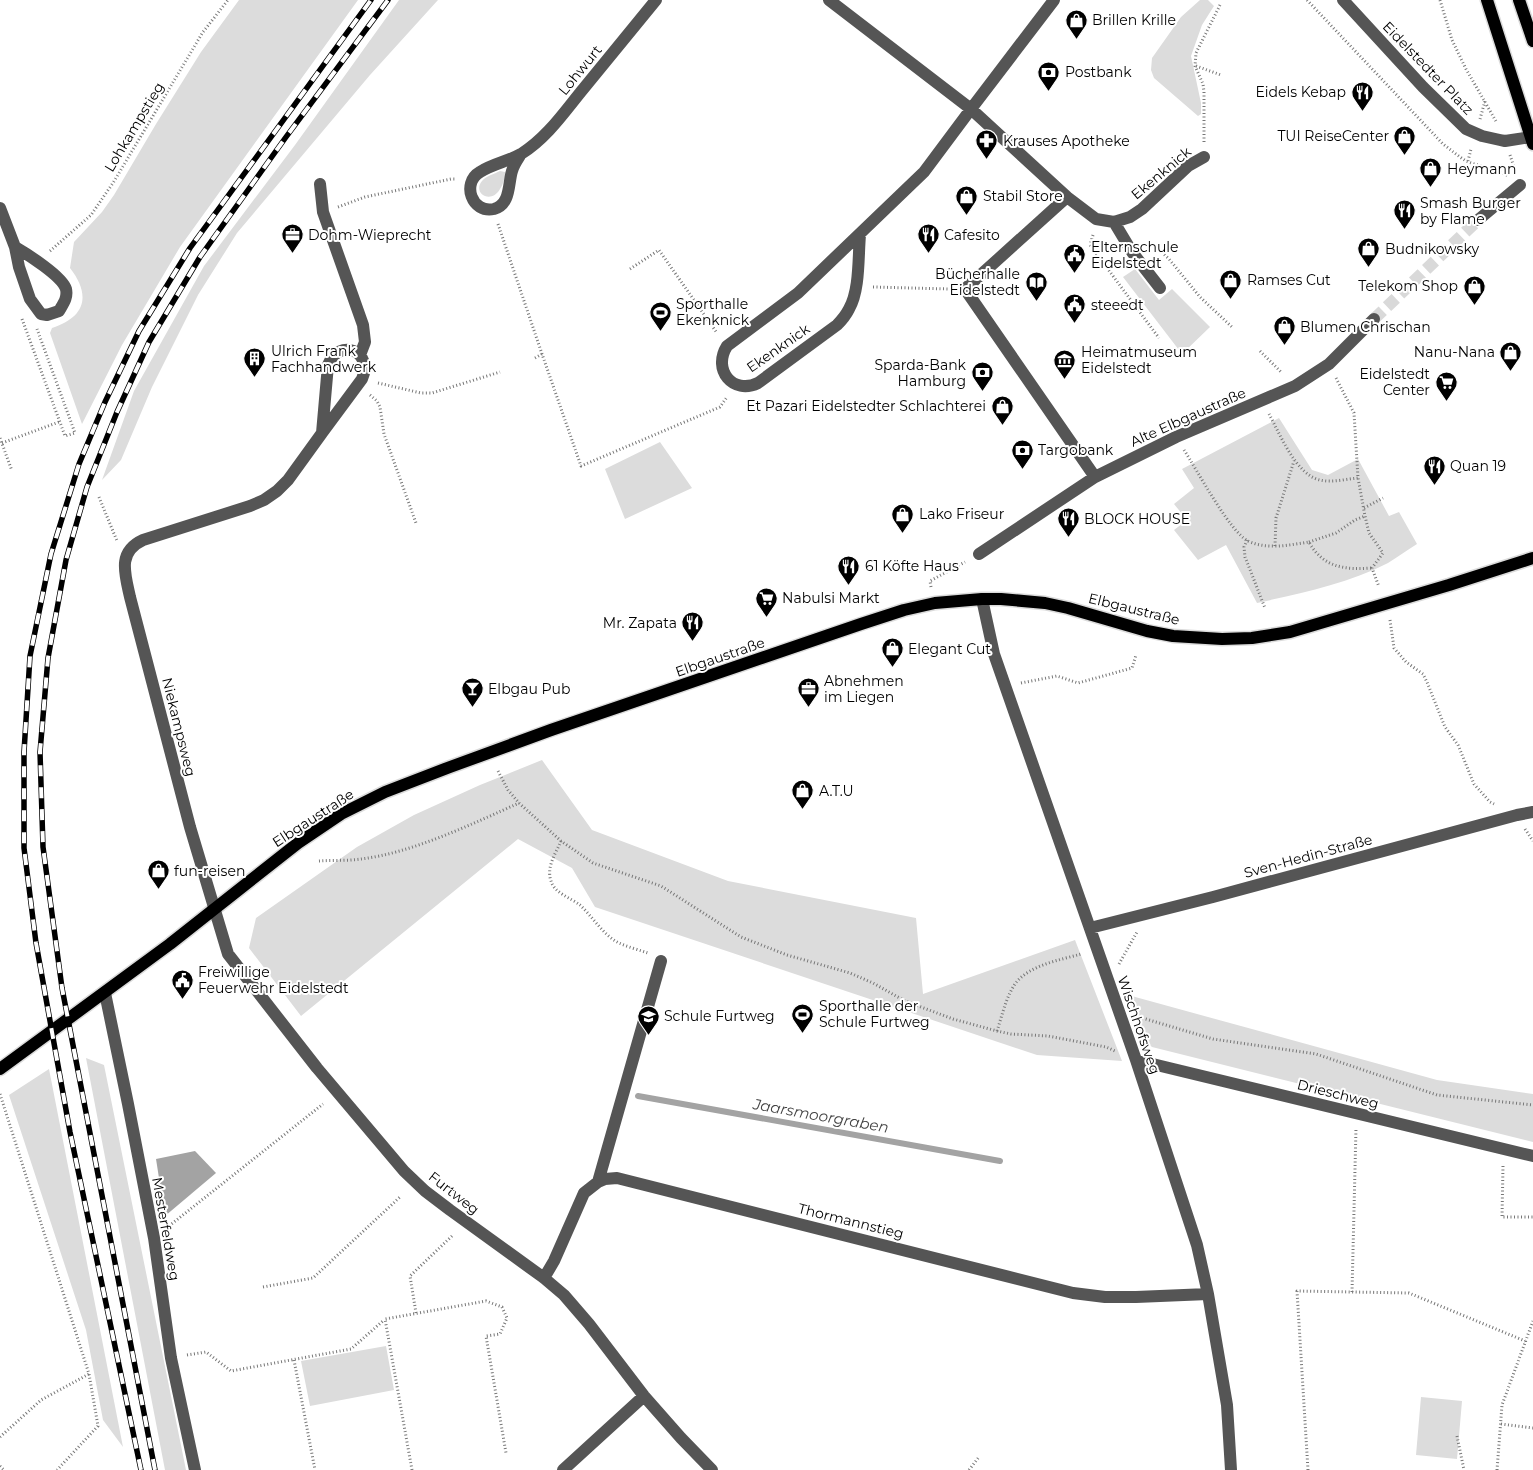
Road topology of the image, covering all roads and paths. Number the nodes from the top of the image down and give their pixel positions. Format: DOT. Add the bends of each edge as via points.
graph roads {
  1 [pos="228,0"];
  2 [pos="656,0"];
  3 [pos="829,0"];
  4 [pos="1054,0"];
  5 [pos="1307,0"];
  6 [pos="1342,0"];
  7 [pos="1440,0"];
  8 [pos="1487,0"];
  9 [pos="1519,0"];
  10 [pos="1221,3"];
  11 [pos="1533,41"];
  12 [pos="1195,66"];
  13 [pos="1221,76"];
  14 [pos="1485,101"];
  15 [pos="1520,104"];
  16 [pos="970,109"];
  17 [pos="1480,119"];
  18 [pos="1497,122"];
  19 [pos="1533,123"];
  20 [pos="1532,141"];
  21 [pos="1204,143"];
  22 [pos="1472,147"];
  23 [pos="521,154"];
  24 [pos="1204,157"];
  25 [pos="1468,161"];
  26 [pos="471,182"];
  27 [pos="320,184"];
  28 [pos="1520,185"];
  29 [pos="1067,197"];
  30 [pos="0,208"];
  31 [pos="493,209"];
  32 [pos="323,212"];
  33 [pos="1096,219"];
  34 [pos="1478,220"];
  35 [pos="1114,222"];
  36 [pos="860,235"];
  37 [pos="1154,245"];
  38 [pos="15,247"];
  39 [pos="46,255"];
  40 [pos="630,270"];
  41 [pos="856,287"];
  42 [pos="1160,288"];
  43 [pos="965,289"];
  44 [pos="22,318"];
  45 [pos="1374,319"];
  46 [pos="1232,327"];
  47 [pos="37,328"];
  48 [pos="1159,338"];
  49 [pos="727,346"];
  50 [pos="1260,350"];
  51 [pos="542,354"];
  52 [pos="360,355"];
  53 [pos="535,358"];
  54 [pos="1329,364"];
  55 [pos="500,372"];
  56 [pos="375,382"];
  57 [pos="736,384"];
  58 [pos="1295,386"];
  59 [pos="368,393"];
  60 [pos="1261,401"];
  61 [pos="59,422"];
  62 [pos="322,433"];
  63 [pos="1176,437"];
  64 [pos="0,438"];
  65 [pos="2,443"];
  66 [pos="1294,460"];
  67 [pos="12,471"];
  68 [pos="1095,477"];
  69 [pos="1358,478"];
  70 [pos="99,497"];
  71 [pos="1383,498"];
  72 [pos="1364,508"];
  73 [pos="1365,516"];
  74 [pos="416,523"];
  75 [pos="1247,540"];
  76 [pos="117,541"];
  77 [pos="1309,542"];
  78 [pos="1275,546"];
  79 [pos="979,554"];
  80 [pos="1533,558"];
  81 [pos="1372,568"];
  82 [pos="930,581"];
  83 [pos="1379,587"];
  84 [pos="982,599"];
  85 [pos="1265,608"];
  86 [pos="1390,619"];
  87 [pos="1136,655"];
  88 [pos="1005,686"];
  89 [pos="498,771"];
  90 [pos="519,803"];
  91 [pos="1533,812"];
  92 [pos="1517,815"];
  93 [pos="561,841"];
  94 [pos="319,861"];
  95 [pos="215,909"];
  96 [pos="1147,914"];
  97 [pos="1090,928"];
  98 [pos="1097,949"];
  99 [pos="661,961"];
  100 [pos="1109,982"];
  101 [pos="105,993"];
  102 [pos="1119,1012"];
  103 [pos="997,1031"];
  104 [pos="1136,1060"];
  105 [pos="0,1069"];
  106 [pos="0,1094"];
  107 [pos="323,1104"];
  108 [pos="1533,1105"];
  109 [pos="1356,1113"];
  110 [pos="1503,1149"];
  111 [pos="1533,1156"];
  112 [pos="598,1182"];
  113 [pos="400,1197"];
  114 [pos="1533,1217"];
  115 [pos="453,1236"];
  116 [pos="154,1238"];
  117 [pos="544,1278"];
  118 [pos="263,1287"];
  119 [pos="1352,1292"];
  120 [pos="1208,1294"];
  121 [pos="416,1314"];
  122 [pos="384,1319"];
  123 [pos="1533,1321"];
  124 [pos="1525,1341"];
  125 [pos="171,1358"];
  126 [pos="294,1360"];
  127 [pos="89,1374"];
  128 [pos="644,1396"];
  129 [pos="1501,1424"];
  130 [pos="1533,1428"];
  131 [pos="1457,1436"];
  132 [pos="0,1437"];
  133 [pos="506,1453"];
  134 [pos="979,1457"];
  135 [pos="0,1466"];
  136 [pos="4,1470"];
  137 [pos="57,1470"];
  138 [pos="195,1470"];
  139 [pos="315,1470"];
  140 [pos="412,1470"];
  141 [pos="563,1470"];
  142 [pos="712,1470"];
  143 [pos="969,1470"];
  144 [pos="1231,1470"];
  145 [pos="1308,1470"];
  146 [pos="1464,1470"];
  147 [pos="1497,1470"];
  1 -- 39 [label="path, Lohkampstieg" via="204,32 91,215"];
  2 -- 23 [label="street, Lohwurt" via="553,127"];
  3 -- 16 [label="street"];
  4 -- 16 [label="street"];
  5 -- 25 [label="path" via="1444,144"];
  6 -- 20 [label="street, Eidelstedter Platz" via="1466,129 1505,141"];
  7 -- 14 [label="path" via="1452,40"];
  8 -- 15 [label="main road"];
  9 -- 11 [label="main road"];
  10 -- 12 [label="path" via="1196,53"];
  12 -- 13 [label="path"];
  12 -- 21 [label="path" via="1204,92"];
  14 -- 17 [label="path"];
  14 -- 18 [label="path"];
  15 -- 19 [label="street"];
  15 -- 20 [label="main road"];
  16 -- 29 [label="street"];
  16 -- 36 [label="street" via="924,172"];
  22 -- 25 [label="path"];
  23 -- 26 [label="street, Lohwurt" via="479,172"];
  23 -- 31 [label="street, Lohwurt" via="514,166 505,201"];
  24 -- 35 [label="street, Ekenknick" via="1188,166 1142,209"];
  25 -- 28 [label="path" via="1497,170"];
  26 -- 31 [label="street" via="472,199 478,206"];
  26 -- 32 [label="path" via="451,179 365,197"];
  27 -- 32 [label="street"];
  28 -- 34 [label="street"];
  29 -- 33 [label="street"];
  29 -- 43 [label="street"];
  30 -- 38 [label="street"];
  31 -- 51 [label="path"];
  32 -- 52 [label="street" via="363,325 365,342"];
  33 -- 35 [label="street"];
  33 -- 48 [label="path" via="1090,245"];
  35 -- 42 [label="street"];
  36 -- 41 [label="street, Ekenknick"];
  36 -- 49 [label="street" via="798,293"];
  37 -- 46 [label="path" via="1170,259 1200,297"];
  38 -- 38 [label="street" via="30,299 41,314 59,311 66,296 63,283"];
  40 -- 49 [label="path" via="659,250"];
  41 -- 43 [label="path"];
  41 -- 57 [label="street, Ekenknick" via="850,308 837,325 758,383"];
  43 -- 68 [label="street"];
  44 -- 61 [label="path"];
  45 -- 54 [label="street, Alte Elbgaustraße"];
  47 -- 61 [label="path" via="75,433 64,436"];
  49 -- 57 [label="street, Ekenknick" via="721,361 723,371"];
  50 -- 58 [label="path"];
  51 -- 53 [label="path"];
  51 -- 57 [label="path" via="581,466 720,408"];
  52 -- 62 [label="street" via="365,373"];
  52 -- 62 [label="street" via="341,350 330,359"];
  54 -- 58 [label="street, Alte Elbgaustraße"];
  54 -- 69 [label="path" via="1354,413"];
  55 -- 56 [label="path" via="432,393"];
  58 -- 60 [label="street, Alte Elbgaustraße"];
  59 -- 74 [label="path" via="380,407 384,434"];
  60 -- 63 [label="street, Alte Elbgaustraße"];
  60 -- 66 [label="path"];
  61 -- 65 [label="path"];
  62 -- 95 [label="street, Niekampsweg" via="288,480 264,500 134,544 125,562 130,597 190,827"];
  63 -- 68 [label="street, Alte Elbgaustraße"];
  63 -- 75 [label="path" via="1234,529"];
  64 -- 65 [label="path"];
  65 -- 67 [label="path"];
  66 -- 69 [label="path" via="1318,480"];
  66 -- 78 [label="path" via="1276,518"];
  68 -- 79 [label="street, Alte Elbgaustraße"];
  69 -- 72 [label="path"];
  70 -- 76 [label="path"];
  71 -- 72 [label="path"];
  72 -- 73 [label="path"];
  73 -- 77 [label="path" via="1336,533"];
  73 -- 81 [label="path" via="1369,533 1383,553"];
  75 -- 78 [label="path"];
  75 -- 85 [label="path" via="1245,557"];
  77 -- 78 [label="path"];
  77 -- 81 [label="path" via="1318,555 1336,566"];
  79 -- 82 [label="path"];
  80 -- 84 [label="main road, Elbgaustraße" via="1290,632 1252,638 1173,636 1045,603"];
  81 -- 83 [label="path"];
  84 -- 88 [label="street, Wischhofsweg"];
  84 -- 95 [label="main road, Elbgaustraße" via="935,603 887,615 551,730 384,792 341,814 298,843"];
  86 -- 92 [label="path" via="1394,648 1428,682 1445,728 1458,745 1474,784 1490,802"];
  87 -- 88 [label="path" via="1132,668 1078,683 1057,676"];
  88 -- 97 [label="street, Wischhofsweg"];
  89 -- 90 [label="path"];
  90 -- 93 [label="path"];
  90 -- 94 [label="path" via="404,849 361,859"];
  91 -- 92 [label="street, Sven-Hedin-Straße"];
  92 -- 96 [label="street, Sven-Hedin-Straße"];
  93 -- 99 [label="path" via="550,874 554,887 578,904 612,938"];
  93 -- 103 [label="path" via="593,863 661,886 741,937 787,955 850,973 905,1001 953,1019"];
  95 -- 101 [label="main road, Elbgaustraße"];
  95 -- 117 [label="street, Furtweg" via="228,954 317,1068 411,1177 456,1215"];
  96 -- 97 [label="street, Sven-Hedin-Straße"];
  96 -- 100 [label="path"];
  97 -- 98 [label="street, Wischhofsweg"];
  98 -- 100 [label="street, Wischhofsweg"];
  98 -- 103 [label="path" via="1050,963 1022,977 1011,993"];
  99 -- 112 [label="street"];
  100 -- 102 [label="street, Wischhofsweg"];
  101 -- 105 [label="main road, Elbgaustraße"];
  101 -- 116 [label="street, Mesterfeldweg"];
  102 -- 104 [label="street, Wischhofsweg"];
  102 -- 108 [label="path" via="1213,1040 1316,1054 1437,1095"];
  103 -- 104 [label="path" via="1106,1047"];
  104 -- 109 [label="street, Drieschweg"];
  104 -- 120 [label="street, Wischhofsweg" via="1196,1245"];
  106 -- 127 [label="path"];
  107 -- 116 [label="path"];
  109 -- 110 [label="street, Drieschweg"];
  109 -- 119 [label="path"];
  110 -- 111 [label="street, Drieschweg"];
  110 -- 114 [label="path" via="1502,1217"];
  112 -- 117 [label="street" via="584,1193"];
  112 -- 120 [label="street, Thormannstieg" via="627,1179 1073,1293 1105,1297"];
  113 -- 118 [label="path" via="313,1278"];
  115 -- 121 [label="path" via="410,1276"];
  116 -- 125 [label="street, Mesterfeldweg"];
  117 -- 128 [label="street, Furtweg" via="589,1324"];
  119 -- 124 [label="path" via="1409,1294"];
  119 -- 145 [label="path" via="1297,1291"];
  120 -- 144 [label="street, Wischhofsweg" via="1226,1405"];
  121 -- 122 [label="path"];
  121 -- 133 [label="path" via="486,1301 502,1307 507,1318 500,1334 486,1336"];
  122 -- 126 [label="path" via="352,1349"];
  122 -- 140 [label="path"];
  123 -- 124 [label="path"];
  124 -- 129 [label="path" via="1502,1405"];
  125 -- 126 [label="path" via="206,1352 231,1371"];
  125 -- 138 [label="street, Mesterfeldweg"];
  126 -- 139 [label="path"];
  127 -- 132 [label="path" via="41,1400"];
  127 -- 137 [label="path" via="98,1426"];
  128 -- 141 [label="street"];
  128 -- 142 [label="street, Furtweg"];
  129 -- 130 [label="path"];
  129 -- 147 [label="path"];
  131 -- 146 [label="path"];
  134 -- 143 [label="path"];
  135 -- 136 [label="path"];
}
